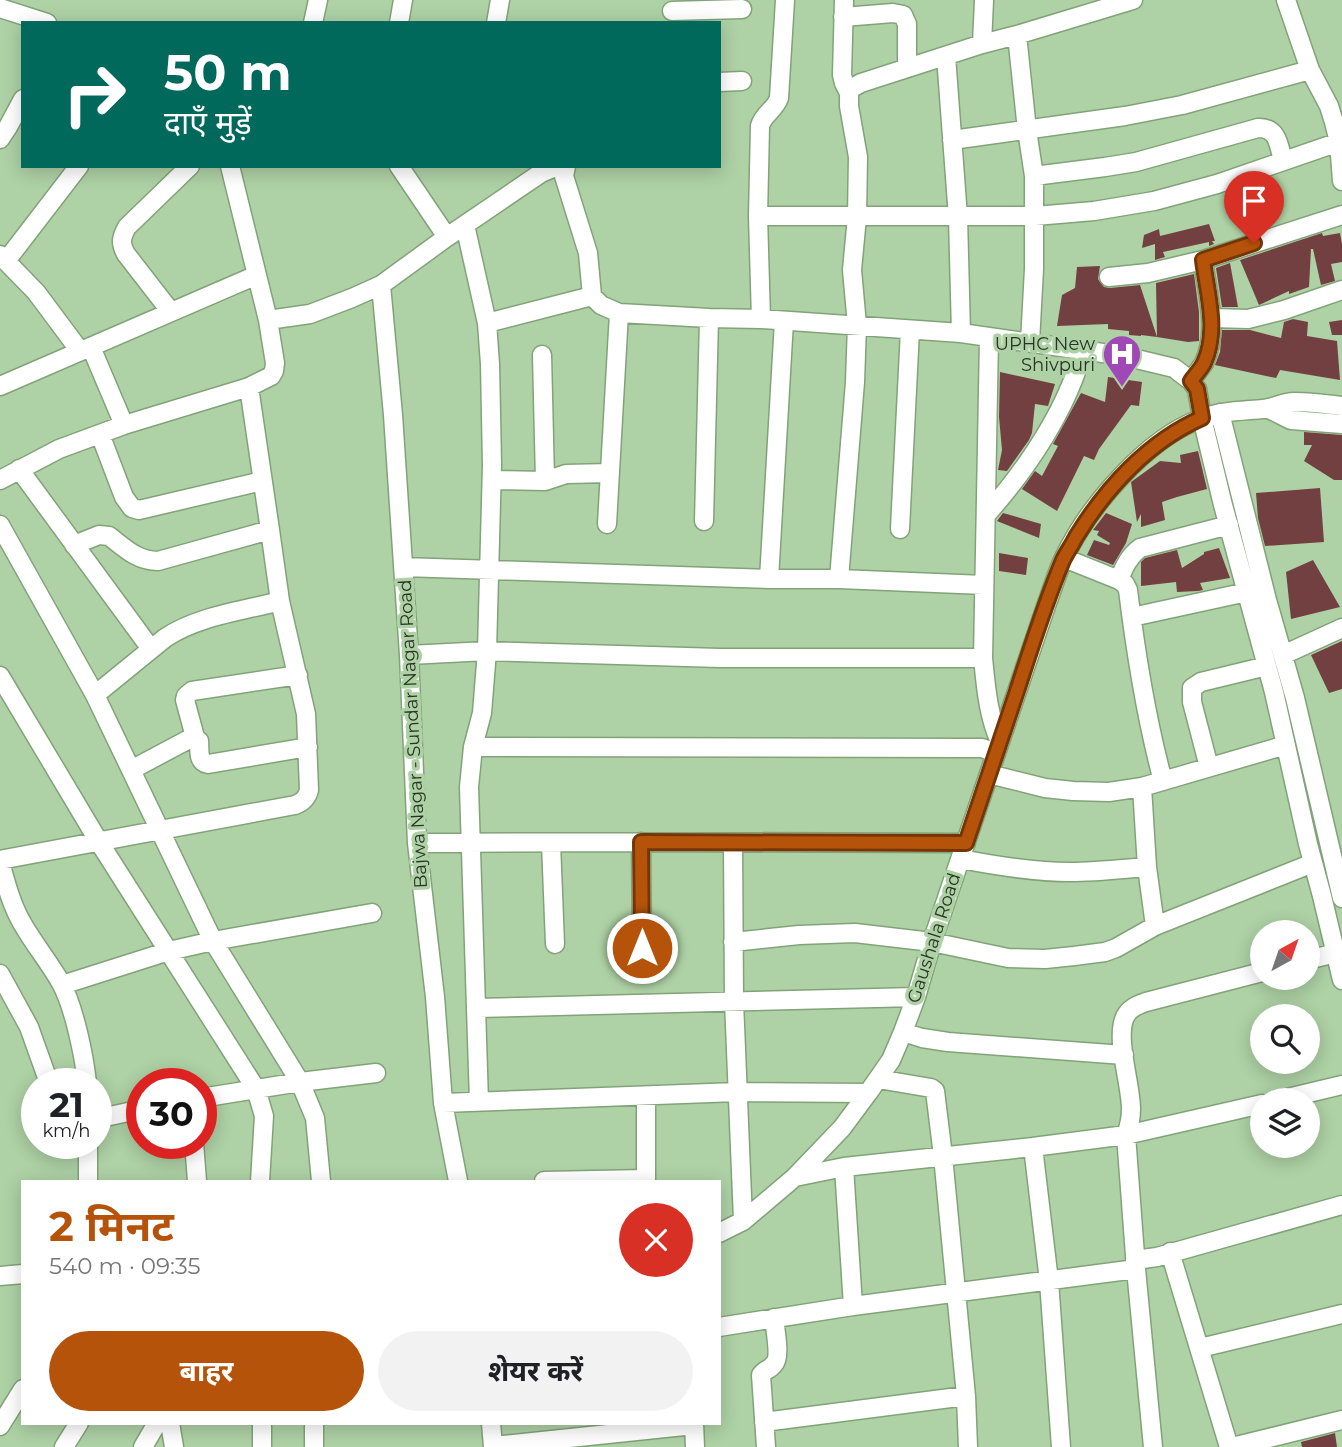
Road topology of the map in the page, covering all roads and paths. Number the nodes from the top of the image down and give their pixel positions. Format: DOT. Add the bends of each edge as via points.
graph roads {
  1 [pos="318,0"];
  2 [pos="404,0"];
  3 [pos="500,0"];
  4 [pos="785,0"];
  5 [pos="984,0"];
  6 [pos="1133,0"];
  7 [pos="1286,0"];
  8 [pos="1109,4"];
  9 [pos="0,8"];
  10 [pos="844,8"];
  11 [pos="742,9"];
  12 [pos="672,11"];
  13 [pos="41,21"];
  14 [pos="313,21"];
  15 [pos="399,21"];
  16 [pos="496,21"];
  17 [pos="1017,36"];
  18 [pos="982,44"];
  19 [pos="946,56"];
  20 [pos="907,68"];
  21 [pos="1310,70"];
  22 [pos="742,81"];
  23 [pos="721,82"];
  24 [pos="849,93"];
  25 [pos="21,103"];
  26 [pos="1027,130"];
  27 [pos="0,139"];
  28 [pos="952,140"];
  29 [pos="1339,142"];
  30 [pos="1283,161"];
  31 [pos="77,168"];
  32 [pos="188,168"];
  33 [pos="230,168"];
  34 [pos="400,168"];
  35 [pos="557,168"];
  36 [pos="560,168"];
  37 [pos="1034,176"];
  38 [pos="1342,181"];
  39 [pos="1342,215"];
  40 [pos="758,216"];
  41 [pos="1035,216"];
  42 [pos="858,217"];
  43 [pos="958,217"];
  44 [pos="465,225"];
  45 [pos="447,237"];
  46 [pos="3,258"];
  47 [pos="1203,260"];
  48 [pos="257,275"];
  49 [pos="1110,277"];
  50 [pos="381,285"];
  51 [pos="1342,290"];
  52 [pos="592,296"];
  53 [pos="172,313"];
  54 [pos="619,313"];
  55 [pos="709,318"];
  56 [pos="1212,318"];
  57 [pos="761,319"];
  58 [pos="268,320"];
  59 [pos="784,321"];
  60 [pos="487,323"];
  61 [pos="857,325"];
  62 [pos="910,330"];
  63 [pos="961,333"];
  64 [pos="989,338"];
  65 [pos="1030,342"];
  66 [pos="85,349"];
  67 [pos="1083,350"];
  68 [pos="542,355"];
  69 [pos="1191,381"];
  70 [pos="0,386"];
  71 [pos="249,387"];
  72 [pos="1342,405"];
  73 [pos="1269,409"];
  74 [pos="1220,413"];
  75 [pos="1202,418"];
  76 [pos="1342,424"];
  77 [pos="124,425"];
  78 [pos="100,434"];
  79 [pos="19,470"];
  80 [pos="610,473"];
  81 [pos="0,480"];
  82 [pos="492,480"];
  83 [pos="262,481"];
  84 [pos="545,481"];
  85 [pos="986,515"];
  86 [pos="704,521"];
  87 [pos="607,524"];
  88 [pos="0,525"];
  89 [pos="1229,525"];
  90 [pos="270,530"];
  91 [pos="900,530"];
  92 [pos="74,545"];
  93 [pos="1064,558"];
  94 [pos="403,567"];
  95 [pos="489,569"];
  96 [pos="769,579"];
  97 [pos="839,579"];
  98 [pos="1119,579"];
  99 [pos="985,585"];
  100 [pos="1247,592"];
  101 [pos="280,601"];
  102 [pos="1132,617"];
  103 [pos="1342,628"];
  104 [pos="150,649"];
  105 [pos="487,651"];
  106 [pos="1283,654"];
  107 [pos="409,655"];
  108 [pos="984,659"];
  109 [pos="1267,666"];
  110 [pos="0,676"];
  111 [pos="298,676"];
  112 [pos="94,695"];
  113 [pos="195,737"];
  114 [pos="1286,745"];
  115 [pos="307,747"];
  116 [pos="473,747"];
  117 [pos="998,748"];
  118 [pos="1209,767"];
  119 [pos="131,770"];
  120 [pos="989,774"];
  121 [pos="1163,781"];
  122 [pos="1142,788"];
  123 [pos="160,831"];
  124 [pos="99,842"];
  125 [pos="641,842"];
  126 [pos="733,842"];
  127 [pos="416,843"];
  128 [pos="471,843"];
  129 [pos="551,843"];
  130 [pos="964,851"];
  131 [pos="0,861"];
  132 [pos="1147,867"];
  133 [pos="1316,872"];
  134 [pos="1339,874"];
  135 [pos="1342,898"];
  136 [pos="372,913"];
  137 [pos="1155,926"];
  138 [pos="213,941"];
  139 [pos="733,942"];
  140 [pos="932,942"];
  141 [pos="555,944"];
  142 [pos="642,948"];
  143 [pos="169,951"];
  144 [pos="1336,953"];
  145 [pos="1320,957"];
  146 [pos="0,974"];
  147 [pos="1250,975"];
  148 [pos="1342,980"];
  149 [pos="62,985"];
  150 [pos="916,997"];
  151 [pos="734,1001"];
  152 [pos="476,1008"];
  153 [pos="903,1032"];
  154 [pos="1124,1055"];
  155 [pos="44,1068"];
  156 [pos="85,1068"];
  157 [pos="376,1073"];
  158 [pos="300,1082"];
  159 [pos="1342,1085"];
  160 [pos="873,1086"];
  161 [pos="256,1089"];
  162 [pos="1320,1090"];
  163 [pos="737,1092"];
  164 [pos="217,1095"];
  165 [pos="646,1096"];
  166 [pos="479,1102"];
  167 [pos="443,1103"];
  168 [pos="1250,1107"];
  169 [pos="1126,1135"];
  170 [pos="1032,1147"];
  171 [pos="943,1156"];
  172 [pos="87,1159"];
  173 [pos="195,1159"];
  174 [pos="844,1167"];
  175 [pos="795,1177"];
  176 [pos="88,1180"];
  177 [pos="197,1180"];
  178 [pos="260,1180"];
  179 [pos="321,1180"];
  180 [pos="458,1180"];
  181 [pos="646,1180"];
  182 [pos="1342,1205"];
  183 [pos="743,1221"];
  184 [pos="721,1232"];
  185 [pos="1170,1252"];
  186 [pos="1135,1265"];
  187 [pos="21,1274"];
  188 [pos="0,1276"];
  189 [pos="1049,1281"];
  190 [pos="955,1292"];
  191 [pos="853,1306"];
  192 [pos="1342,1314"];
  193 [pos="774,1318"];
  194 [pos="721,1327"];
  195 [pos="1200,1348"];
  196 [pos="21,1392"];
  197 [pos="966,1396"];
  198 [pos="764,1422"];
  199 [pos="78,1425"];
  200 [pos="156,1425"];
  201 [pos="170,1425"];
  202 [pos="262,1425"];
  203 [pos="314,1425"];
  204 [pos="491,1425"];
  205 [pos="685,1425"];
  206 [pos="694,1425"];
  207 [pos="1341,1425"];
  208 [pos="0,1426"];
  209 [pos="1255,1444"];
  210 [pos="493,1446"];
  211 [pos="64,1447"];
  212 [pos="143,1447"];
  213 [pos="174,1447"];
  214 [pos="262,1447"];
  215 [pos="314,1447"];
  216 [pos="695,1447"];
  217 [pos="766,1447"];
  218 [pos="968,1447"];
  219 [pos="1061,1447"];
  220 [pos="1153,1447"];
  221 [pos="1231,1447"];
  1 -- 14 [label="street"];
  2 -- 15 [label="street"];
  3 -- 16 [label="street"];
  4 -- 40 [label="street" via="779,99 760,126"];
  5 -- 18 [label="street"];
  6 -- 8 [label="street"];
  7 -- 21 [label="street"];
  8 -- 17 [label="street"];
  9 -- 13 [label="street"];
  10 -- 20 [label="street" via="903,15"];
  10 -- 24 [label="street" via="842,75"];
  11 -- 12 [label="street"];
  17 -- 18 [label="street"];
  17 -- 26 [label="street"];
  18 -- 19 [label="street"];
  19 -- 20 [label="street"];
  19 -- 28 [label="street"];
  20 -- 24 [label="street" via="861,83"];
  21 -- 26 [label="street" via="1182,105"];
  21 -- 29 [label="street" via="1329,106"];
  22 -- 23 [label="street"];
  24 -- 42 [label="street" via="858,157"];
  25 -- 27 [label="street"];
  26 -- 28 [label="street"];
  26 -- 37 [label="street"];
  28 -- 43 [label="street"];
  29 -- 30 [label="street"];
  29 -- 38 [label="street"];
  30 -- 37 [label="street" via="1276,135 1258,128 1136,162"];
  30 -- 41 [label="street" via="1154,201"];
  31 -- 46 [label="street"];
  32 -- 53 [label="street" via="127,227 121,245"];
  33 -- 48 [label="street"];
  34 -- 45 [label="street"];
  35 -- 44 [label="street" via="534,178"];
  36 -- 52 [label="street" via="588,253"];
  37 -- 41 [label="street"];
  39 -- 47 [label="street"];
  40 -- 42 [label="street"];
  40 -- 57 [label="street"];
  41 -- 43 [label="street"];
  41 -- 65 [label="street"];
  42 -- 43 [label="street"];
  42 -- 61 [label="street" via="852,270"];
  43 -- 63 [label="street"];
  44 -- 45 [label="street"];
  44 -- 60 [label="street"];
  45 -- 50 [label="street"];
  46 -- 66 [label="street"];
  47 -- 49 [label="street"];
  47 -- 56 [label="street"];
  48 -- 53 [label="street"];
  48 -- 58 [label="street"];
  50 -- 58 [label="street" via="310,314"];
  50 -- 94 [label="street, Bajwa Nagar - Sundar Nagar Road"];
  51 -- 56 [label="street" via="1248,319"];
  52 -- 54 [label="street"];
  52 -- 60 [label="street"];
  53 -- 66 [label="street"];
  54 -- 55 [label="street"];
  54 -- 80 [label="street"];
  55 -- 57 [label="street"];
  55 -- 86 [label="street"];
  56 -- 69 [label="street" via="1207,352"];
  57 -- 59 [label="street"];
  58 -- 71 [label="street" via="274,371"];
  59 -- 61 [label="street"];
  59 -- 96 [label="street"];
  60 -- 82 [label="street"];
  61 -- 62 [label="street"];
  61 -- 97 [label="street"];
  62 -- 63 [label="street"];
  62 -- 91 [label="street"];
  63 -- 64 [label="street"];
  64 -- 65 [label="street"];
  64 -- 85 [label="street"];
  65 -- 67 [label="street"];
  66 -- 70 [label="street"];
  66 -- 77 [label="street"];
  67 -- 69 [label="street" via="1174,368"];
  67 -- 85 [label="street" via="1066,401 1012,485"];
  68 -- 84 [label="street"];
  69 -- 75 [label="street"];
  71 -- 77 [label="street"];
  71 -- 83 [label="street"];
  72 -- 73 [label="street, Gaushala Road" via="1292,402"];
  73 -- 74 [label="street, Gaushala Road"];
  73 -- 76 [label="street" via="1291,420"];
  74 -- 75 [label="street, Gaushala Road"];
  74 -- 106 [label="street"];
  75 -- 89 [label="street"];
  75 -- 93 [label="street, Gaushala Road" via="1140,458 1094,510"];
  77 -- 78 [label="street"];
  78 -- 79 [label="street"];
  78 -- 83 [label="street" via="132,508"];
  79 -- 81 [label="street"];
  79 -- 92 [label="street"];
  80 -- 84 [label="street" via="566,474"];
  80 -- 87 [label="street"];
  82 -- 84 [label="street"];
  82 -- 95 [label="street"];
  83 -- 90 [label="street"];
  85 -- 99 [label="street"];
  88 -- 112 [label="street"];
  89 -- 98 [label="street" via="1140,548"];
  89 -- 100 [label="street"];
  90 -- 92 [label="street" via="158,561 137,557 104,535"];
  90 -- 101 [label="street"];
  92 -- 104 [label="street"];
  93 -- 98 [label="street"];
  93 -- 117 [label="street, Gaushala Road"];
  94 -- 95 [label="street"];
  94 -- 107 [label="street, Bajwa Nagar - Sundar Nagar Road"];
  95 -- 96 [label="street"];
  95 -- 105 [label="street"];
  96 -- 97 [label="street"];
  97 -- 99 [label="street"];
  98 -- 102 [label="street" via="1128,590"];
  99 -- 108 [label="street"];
  100 -- 102 [label="street"];
  100 -- 109 [label="street"];
  101 -- 104 [label="street" via="192,623"];
  101 -- 111 [label="street"];
  102 -- 121 [label="street"];
  103 -- 106 [label="street"];
  104 -- 112 [label="street"];
  105 -- 107 [label="street"];
  105 -- 108 [label="street"];
  105 -- 116 [label="street" via="482,713"];
  106 -- 134 [label="street"];
  107 -- 127 [label="street, Bajwa Nagar - Sundar Nagar Road"];
  108 -- 117 [label="street"];
  109 -- 114 [label="street"];
  109 -- 118 [label="street" via="1192,688"];
  110 -- 124 [label="street"];
  111 -- 113 [label="street" via="189,693 185,699"];
  111 -- 115 [label="street"];
  112 -- 119 [label="street"];
  113 -- 115 [label="street" via="204,764"];
  113 -- 119 [label="street"];
  114 -- 118 [label="street"];
  114 -- 133 [label="street"];
  115 -- 123 [label="street" via="309,790 302,802"];
  116 -- 117 [label="street"];
  116 -- 128 [label="street"];
  117 -- 120 [label="street, Gaushala Road"];
  118 -- 121 [label="street"];
  119 -- 123 [label="street"];
  120 -- 122 [label="street" via="1073,791"];
  120 -- 130 [label="street, Gaushala Road"];
  121 -- 122 [label="street"];
  122 -- 132 [label="street"];
  123 -- 124 [label="street"];
  123 -- 138 [label="street"];
  124 -- 131 [label="street"];
  124 -- 143 [label="street"];
  125 -- 126 [label="street"];
  125 -- 129 [label="street"];
  125 -- 142 [label="street"];
  126 -- 130 [label="street"];
  126 -- 139 [label="street"];
  127 -- 128 [label="street"];
  127 -- 167 [label="street, Bajwa Nagar - Sundar Nagar Road"];
  128 -- 129 [label="street"];
  128 -- 152 [label="street"];
  129 -- 141 [label="street"];
  130 -- 132 [label="street" via="1006,868 1070,872"];
  130 -- 140 [label="street, Gaushala Road"];
  131 -- 149 [label="street" via="22,923"];
  132 -- 137 [label="street"];
  133 -- 134 [label="street"];
  133 -- 137 [label="street"];
  133 -- 144 [label="street"];
  134 -- 135 [label="street"];
  136 -- 138 [label="street"];
  137 -- 140 [label="street" via="1105,952 1045,959 1008,958"];
  138 -- 143 [label="street"];
  138 -- 158 [label="street"];
  139 -- 140 [label="street" via="855,933"];
  139 -- 151 [label="street"];
  140 -- 150 [label="street, Gaushala Road"];
  143 -- 149 [label="street"];
  143 -- 161 [label="street"];
  144 -- 145 [label="street"];
  144 -- 148 [label="street"];
  146 -- 155 [label="street" via="29,1027"];
  147 -- 154 [label="street" via="1135,1006 1125,1015"];
  149 -- 156 [label="street"];
  150 -- 151 [label="street"];
  150 -- 153 [label="street, Gaushala Road"];
  151 -- 152 [label="street"];
  151 -- 163 [label="street"];
  152 -- 166 [label="street"];
  153 -- 154 [label="street" via="948,1042"];
  153 -- 160 [label="street, Gaushala Road"];
  154 -- 169 [label="street" via="1131,1109"];
  157 -- 158 [label="street"];
  158 -- 161 [label="street"];
  158 -- 179 [label="street" via="315,1118"];
  159 -- 162 [label="street"];
  160 -- 163 [label="street"];
  160 -- 171 [label="street" via="934,1089"];
  160 -- 175 [label="street, Gaushala Road" via="842,1128"];
  161 -- 164 [label="street"];
  161 -- 178 [label="street" via="264,1116"];
  163 -- 165 [label="street"];
  163 -- 183 [label="street"];
  165 -- 166 [label="street"];
  165 -- 181 [label="street"];
  166 -- 167 [label="street"];
  167 -- 180 [label="street, Bajwa Nagar - Sundar Nagar Road"];
  168 -- 169 [label="street"];
  169 -- 170 [label="street"];
  169 -- 186 [label="street"];
  170 -- 171 [label="street"];
  170 -- 189 [label="street"];
  171 -- 174 [label="street"];
  171 -- 190 [label="street"];
  172 -- 176 [label="street"];
  173 -- 177 [label="street"];
  174 -- 175 [label="street"];
  174 -- 191 [label="street"];
  175 -- 183 [label="street, Gaushala Road"];
  182 -- 185 [label="street"];
  183 -- 184 [label="street, Gaushala Road"];
  185 -- 186 [label="street"];
  185 -- 195 [label="street"];
  186 -- 189 [label="street"];
  186 -- 220 [label="street"];
  187 -- 188 [label="street"];
  189 -- 190 [label="street"];
  189 -- 219 [label="street"];
  190 -- 191 [label="street"];
  190 -- 197 [label="street"];
  191 -- 193 [label="street"];
  192 -- 195 [label="street"];
  193 -- 194 [label="street"];
  193 -- 198 [label="street" via="777,1359 761,1375"];
  195 -- 221 [label="street"];
  196 -- 208 [label="street"];
  197 -- 198 [label="street"];
  197 -- 218 [label="street"];
  198 -- 217 [label="street"];
  199 -- 211 [label="street"];
  200 -- 212 [label="street"];
  201 -- 213 [label="street"];
  202 -- 214 [label="street"];
  203 -- 215 [label="street"];
  204 -- 210 [label="street"];
  205 -- 210 [label="street"];
  206 -- 216 [label="street"];
  207 -- 209 [label="street"];
  209 -- 221 [label="street"];
}
